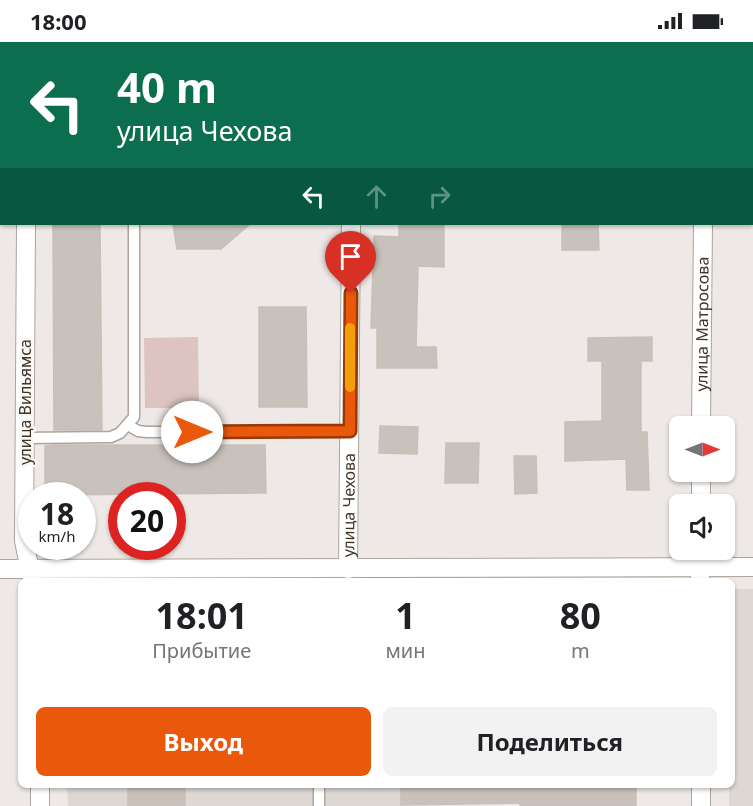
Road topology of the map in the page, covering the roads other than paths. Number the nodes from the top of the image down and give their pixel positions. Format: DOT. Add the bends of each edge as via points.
graph roads {
  1 [pos="26,225"];
  2 [pos="134,225"];
  3 [pos="351,225"];
  4 [pos="703,225"];
  5 [pos="701,416"];
  6 [pos="128,425"];
  7 [pos="350,431"];
  8 [pos="25,438"];
  9 [pos="700,565"];
  10 [pos="753,567"];
  11 [pos="0,569"];
  12 [pos="348,569"];
  13 [pos="31,575"];
  14 [pos="317,575"];
  15 [pos="40,788"];
  16 [pos="319,788"];
  17 [pos="701,788"];
  18 [pos="40,806"];
  19 [pos="319,806"];
  20 [pos="701,806"];
  1 -- 8 [label="street, улица Вильямса"];
  2 -- 6 [label="lane" via="135,411"];
  3 -- 7 [label="street, улица Чехова"];
  4 -- 5 [label="street, улица Матросова"];
  6 -- 7 [label="lane" via="147,432"];
  6 -- 8 [label="lane" via="111,437"];
  7 -- 12 [label="street, улица Чехова"];
  8 -- 13 [label="street, улица Вильямса" via="24,541"];
  9 -- 10 [label="street"];
  9 -- 12 [label="street"];
  11 -- 13 [label="street"];
  12 -- 14 [label="street"];
  13 -- 14 [label="street"];
  15 -- 18 [label="street"];
  16 -- 19 [label="lane"];
  17 -- 20 [label="street"];
}
